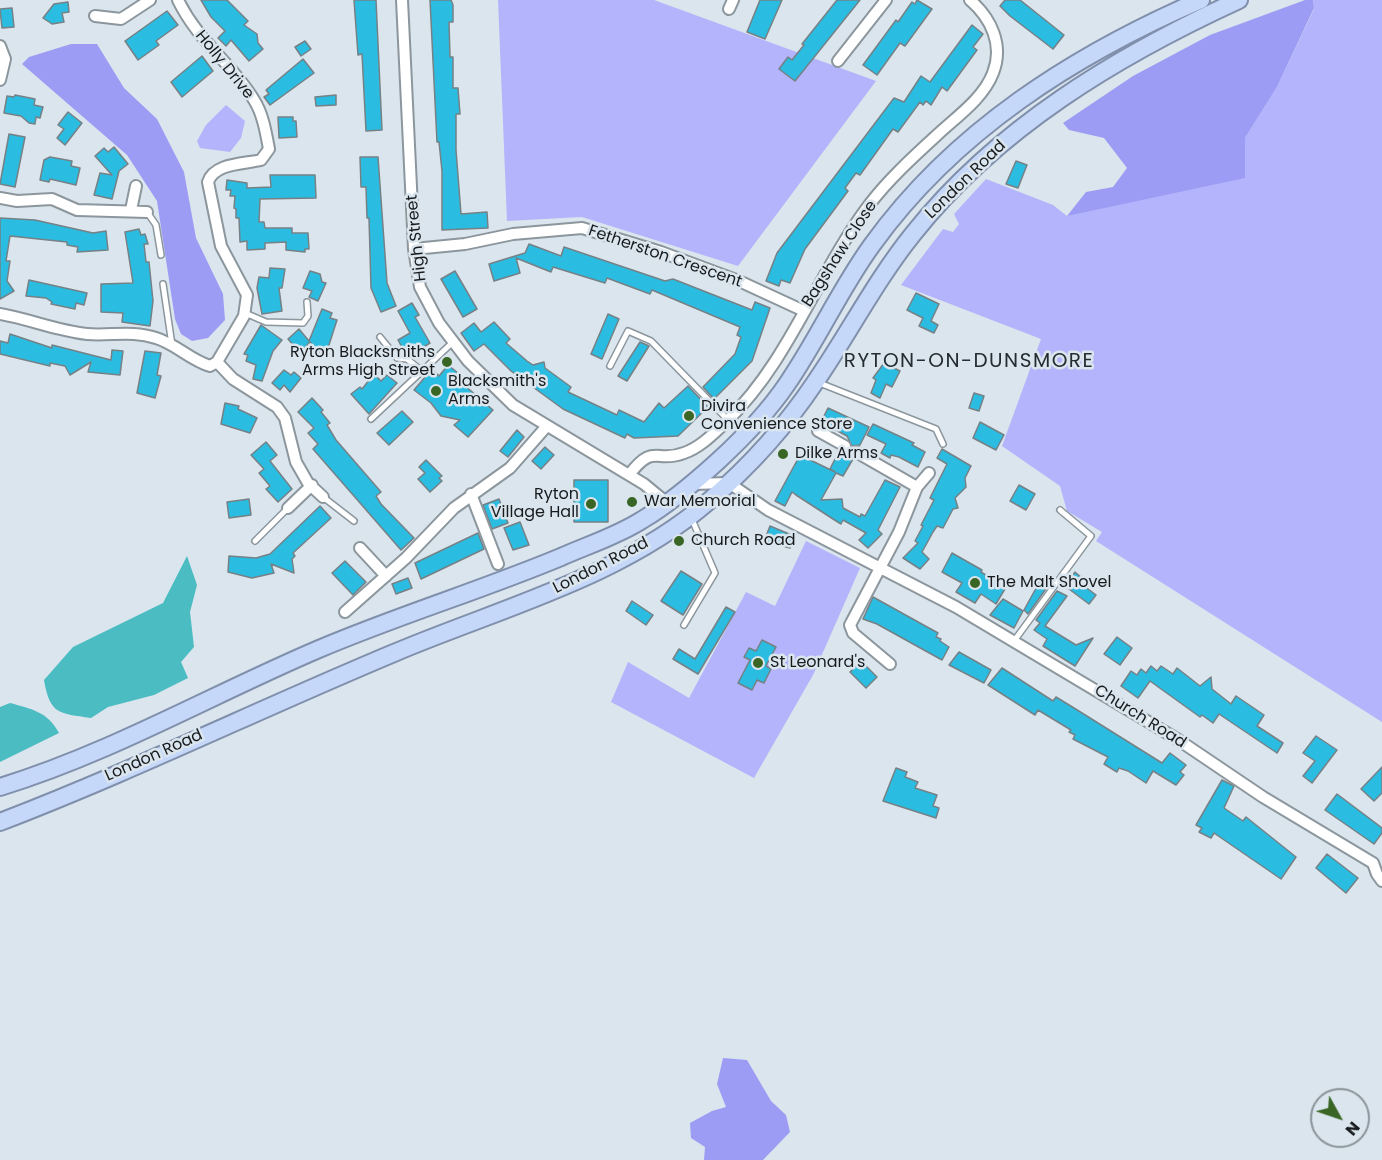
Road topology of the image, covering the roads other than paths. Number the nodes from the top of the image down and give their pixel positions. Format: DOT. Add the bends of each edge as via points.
graph roads {
  1 [pos="150,0"];
  2 [pos="178,0"];
  3 [pos="402,0"];
  4 [pos="886,0"];
  5 [pos="970,0"];
  6 [pos="1201,0"];
  7 [pos="1239,0"];
  8 [pos="95,16"];
  9 [pos="0,46"];
  10 [pos="838,61"];
  11 [pos="0,80"];
  12 [pos="135,186"];
  13 [pos="0,198"];
  14 [pos="131,210"];
  15 [pos="147,213"];
  16 [pos="414,249"];
  17 [pos="161,255"];
  18 [pos="163,284"];
  19 [pos="307,302"];
  20 [pos="804,311"];
  21 [pos="244,313"];
  22 [pos="0,314"];
  23 [pos="380,337"];
  24 [pos="453,342"];
  25 [pos="172,345"];
  26 [pos="217,362"];
  27 [pos="610,366"];
  28 [pos="422,371"];
  29 [pos="816,382"];
  30 [pos="370,419"];
  31 [pos="728,420"];
  32 [pos="546,427"];
  33 [pos="818,431"];
  34 [pos="943,444"];
  35 [pos="845,446"];
  36 [pos="856,452"];
  37 [pos="929,473"];
  38 [pos="629,475"];
  39 [pos="729,483"];
  40 [pos="691,484"];
  41 [pos="312,485"];
  42 [pos="917,487"];
  43 [pos="471,494"];
  44 [pos="323,496"];
  45 [pos="667,503"];
  46 [pos="288,508"];
  47 [pos="1060,510"];
  48 [pos="691,515"];
  49 [pos="354,521"];
  50 [pos="255,541"];
  51 [pos="360,548"];
  52 [pos="498,564"];
  53 [pos="881,569"];
  54 [pos="386,576"];
  55 [pos="345,612"];
  56 [pos="684,625"];
  57 [pos="1014,640"];
  58 [pos="890,664"];
  59 [pos="0,787"];
  60 [pos="0,822"];
  61 [pos="1378,861"];
  62 [pos="1382,881"];
  1 -- 8 [label="street" via="121,19"];
  2 -- 21 [label="street, Holly Drive" via="204,42 254,100 264,124 269,149 266,156 218,169 208,182 221,246 247,294"];
  3 -- 16 [label="street, High Street"];
  4 -- 10 [label="street"];
  5 -- 20 [label="street, Bagshaw Close" via="994,32 996,60 990,80 979,96 920,150 870,204"];
  6 -- 40 [label="highway, London Road" via="1129,33 1028,93 934,173 871,246 773,403"];
  7 -- 29 [label="highway, London Road" via="1182,26 1089,80 1041,112 948,193 912,234"];
  9 -- 11 [label="street" via="5,59"];
  12 -- 14 [label="street"];
  13 -- 14 [label="street" via="52,199 76,210"];
  14 -- 15 [label="street"];
  15 -- 17 [label="lane" via="156,225"];
  16 -- 20 [label="street, Fetherston Crescent" via="582,228 693,264"];
  16 -- 24 [label="street, High Street" via="420,287"];
  18 -- 25 [label="lane"];
  19 -- 21 [label="lane" via="308,316 303,323 266,322"];
  20 -- 31 [label="street, Bagshaw Close" via="764,380"];
  21 -- 26 [label="street"];
  22 -- 25 [label="street" via="88,334 131,332"];
  23 -- 28 [label="lane" via="397,358 407,359"];
  24 -- 28 [label="lane"];
  24 -- 32 [label="street, High Street" via="513,405"];
  25 -- 26 [label="street" via="201,364 210,366"];
  26 -- 41 [label="street" via="233,380 277,407 285,418 296,462"];
  27 -- 31 [label="lane" via="628,331 651,341"];
  28 -- 30 [label="lane"];
  29 -- 34 [label="lane" via="936,429"];
  29 -- 39 [label="highway, London Road" via="778,431"];
  31 -- 38 [label="street, Bagshaw Close" via="694,449 674,456 651,454"];
  32 -- 38 [label="street, High Street"];
  32 -- 43 [label="street" via="510,468"];
  33 -- 35 [label="street"];
  36 -- 42 [label="street"];
  37 -- 42 [label="street"];
  38 -- 45 [label="street, High Street"];
  39 -- 40 [label="street"];
  39 -- 48 [label="highway, London Road"];
  39 -- 53 [label="street, Church Road" via="768,510"];
  40 -- 45 [label="highway, London Road"];
  41 -- 44 [label="street"];
  41 -- 46 [label="street"];
  42 -- 53 [label="street"];
  43 -- 52 [label="street"];
  43 -- 54 [label="street"];
  44 -- 49 [label="lane"];
  45 -- 59 [label="highway, London Road" via="616,534 348,637 81,758"];
  46 -- 50 [label="lane"];
  47 -- 57 [label="lane" via="1091,536"];
  48 -- 56 [label="lane" via="715,573"];
  48 -- 60 [label="highway, London Road" via="627,556 526,603 403,649"];
  51 -- 54 [label="street"];
  53 -- 57 [label="street, Church Road"];
  53 -- 58 [label="street" via="850,625 853,633"];
  54 -- 55 [label="street"];
  57 -- 61 [label="street, Church Road" via="1177,739 1263,797"];
  61 -- 62 [label="street, Church Road" via="1377,874"];
}
